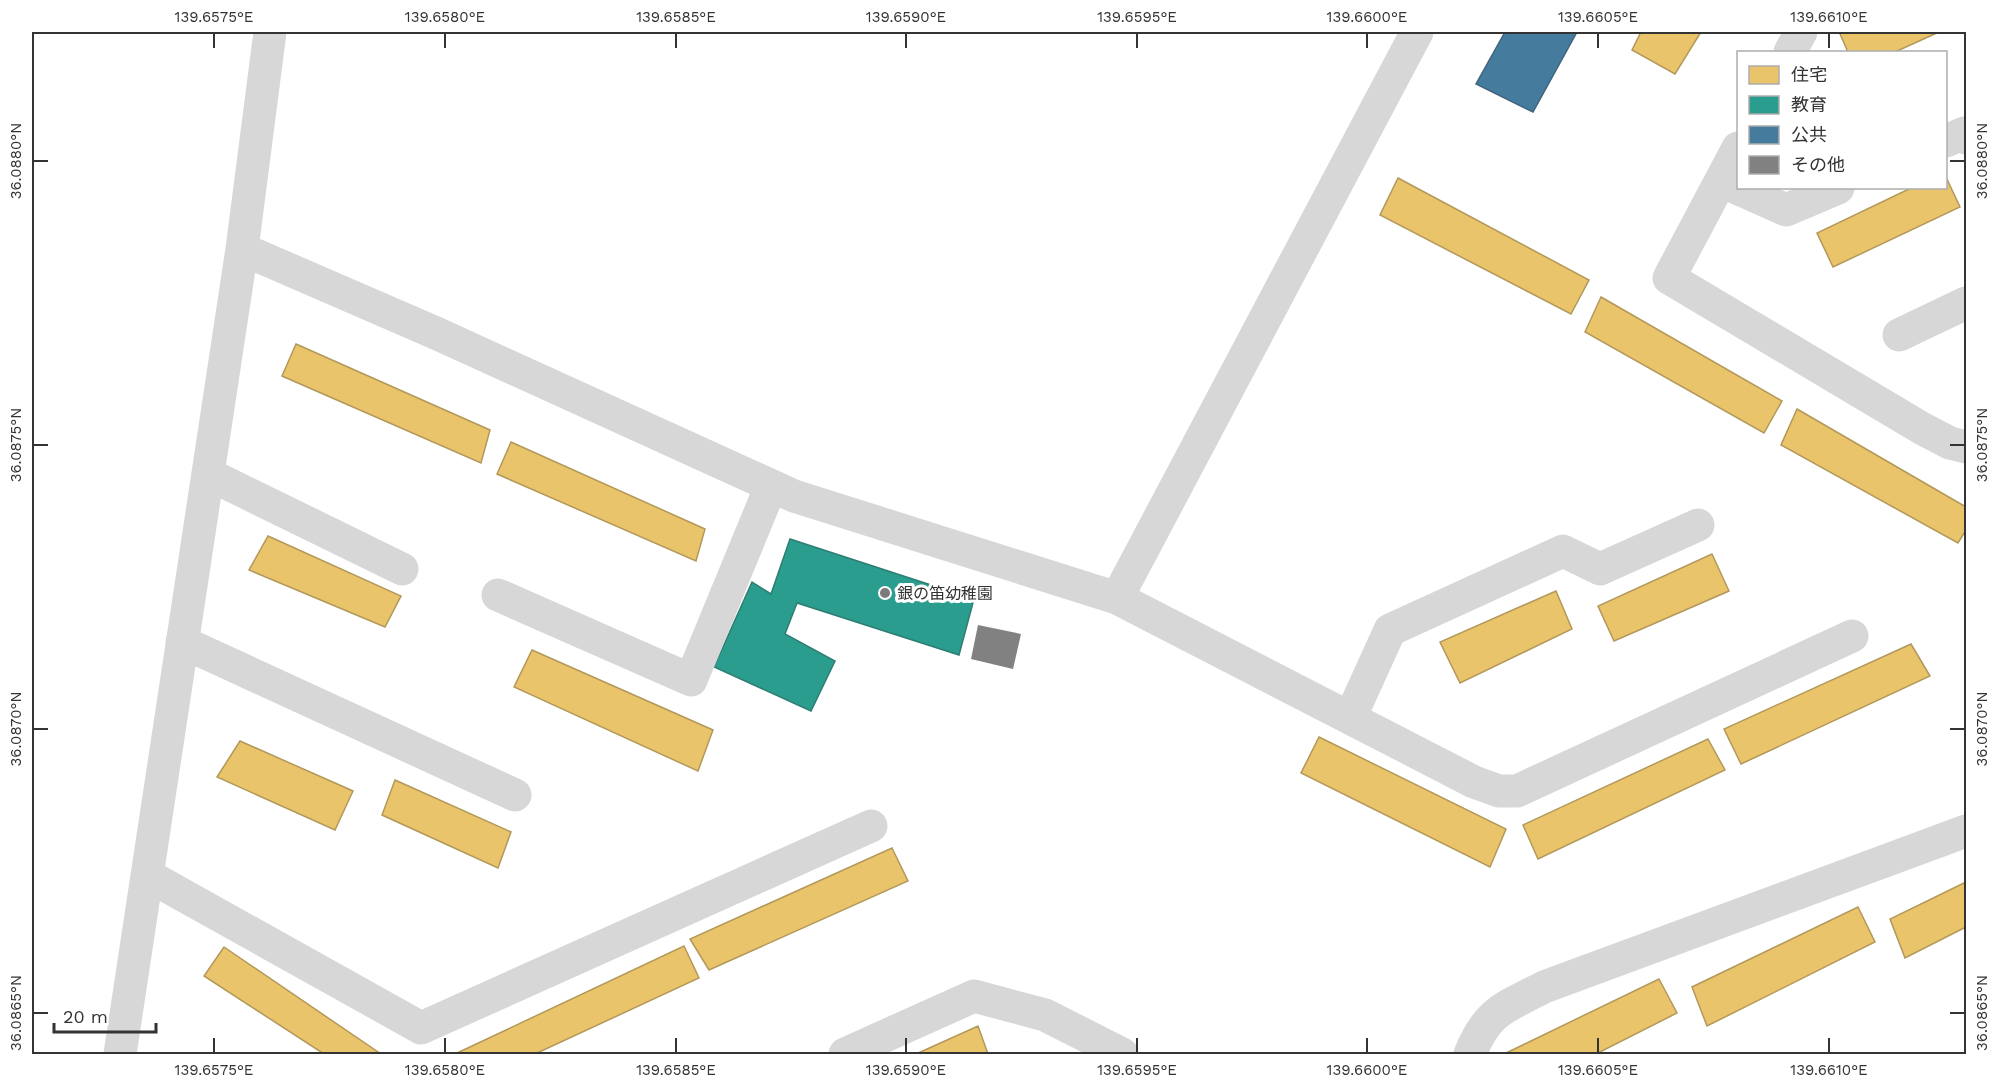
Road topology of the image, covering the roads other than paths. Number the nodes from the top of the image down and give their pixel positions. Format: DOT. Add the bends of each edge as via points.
graph roads {
  1 [pos="270,32"];
  2 [pos="1417,32"];
  3 [pos="1801,32"];
  4 [pos="1791,51"];
  5 [pos="1966,138"];
  6 [pos="1947,141"];
  7 [pos="1737,150"];
  8 [pos="1721,181"];
  9 [pos="1737,188"];
  10 [pos="1739,189"];
  11 [pos="1836,189"];
  12 [pos="242,249"];
  13 [pos="1966,303"];
  14 [pos="1899,335"];
  15 [pos="1966,447"];
  16 [pos="208,474"];
  17 [pos="771,486"];
  18 [pos="1698,525"];
  19 [pos="402,568"];
  20 [pos="498,595"];
  21 [pos="1117,598"];
  22 [pos="1852,636"];
  23 [pos="182,642"];
  24 [pos="1350,718"];
  25 [pos="515,795"];
  26 [pos="871,826"];
  27 [pos="1966,831"];
  28 [pos="147,875"];
  29 [pos="120,1054"];
  30 [pos="844,1054"];
  31 [pos="1122,1054"];
  32 [pos="1470,1054"];
  1 -- 12 [label="street"];
  2 -- 21 [label="street"];
  3 -- 4 [label="street"];
  5 -- 6 [label="street" via="1964,133"];
  7 -- 8 [label="street"];
  8 -- 9 [label="street"];
  8 -- 15 [label="street" via="1668,278 1923,429 1950,444"];
  10 -- 11 [label="street" via="1786,210"];
  12 -- 16 [label="street"];
  12 -- 17 [label="street"];
  13 -- 14 [label="street"];
  16 -- 19 [label="street"];
  16 -- 23 [label="street"];
  17 -- 20 [label="street" via="691,680"];
  17 -- 21 [label="street"];
  18 -- 24 [label="street" via="1600,568 1563,551 1390,630"];
  21 -- 24 [label="street"];
  22 -- 24 [label="street" via="1517,791 1499,791 1474,782"];
  23 -- 25 [label="street"];
  23 -- 28 [label="street"];
  26 -- 28 [label="street" via="421,1028"];
  27 -- 32 [label="street" via="1544,987 1494,1014 1478,1034"];
  28 -- 29 [label="street"];
  30 -- 31 [label="street" via="974,996 1046,1015"];
}
